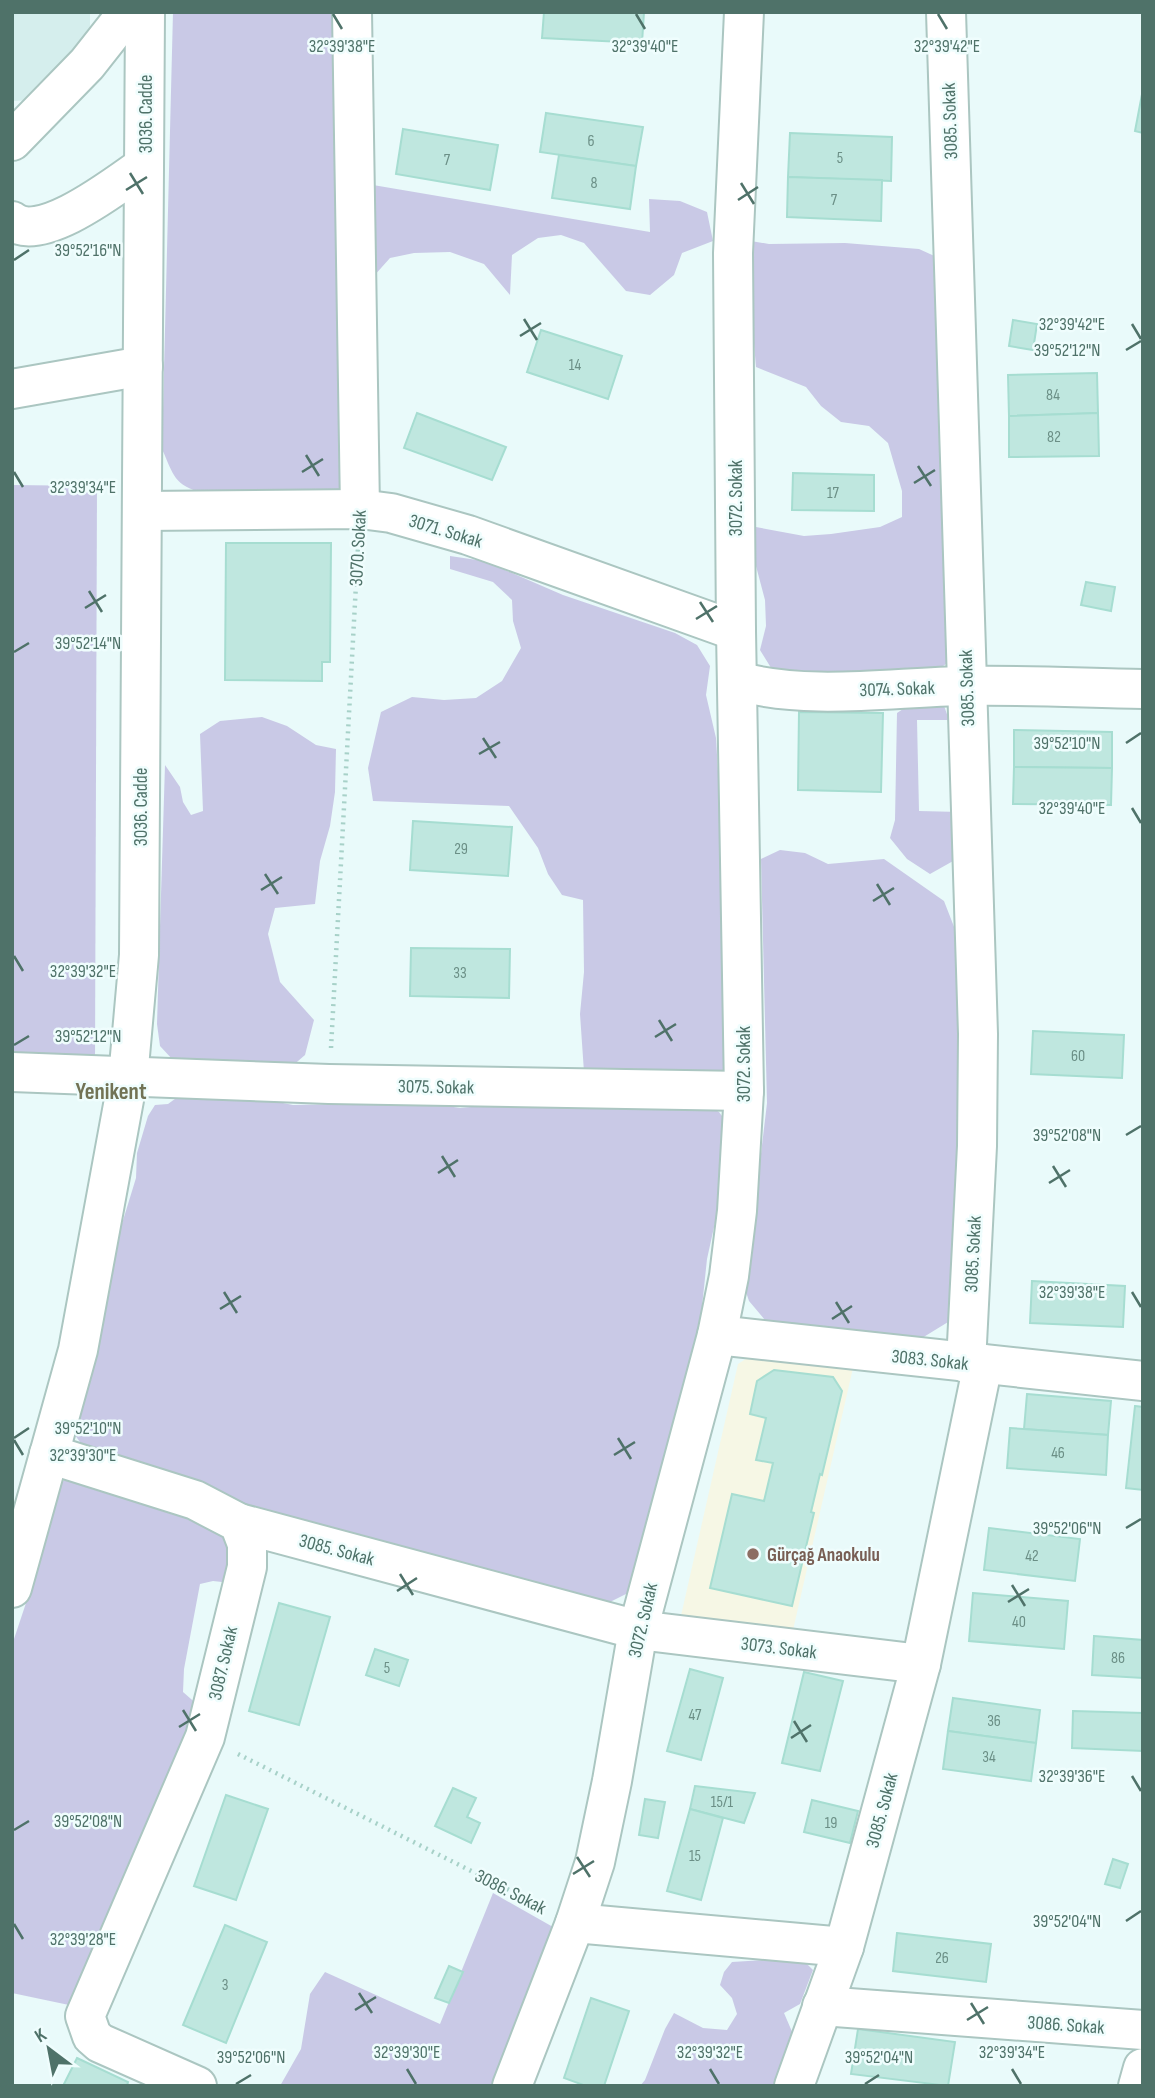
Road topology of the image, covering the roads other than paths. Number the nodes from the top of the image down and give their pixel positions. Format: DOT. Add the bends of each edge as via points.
graph roads {
  1 [pos="128,12"];
  2 [pos="145,12"];
  3 [pos="352,12"];
  4 [pos="744,12"];
  5 [pos="946,12"];
  6 [pos="12,141"];
  7 [pos="144,166"];
  8 [pos="12,221"];
  9 [pos="143,366"];
  10 [pos="12,389"];
  11 [pos="360,509"];
  12 [pos="142,511"];
  13 [pos="736,631"];
  14 [pos="737,681"];
  15 [pos="966,686"];
  16 [pos="1143,689"];
  17 [pos="12,1072"];
  18 [pos="128,1078"];
  19 [pos="744,1091"];
  20 [pos="718,1335"];
  21 [pos="975,1364"];
  22 [pos="1143,1381"];
  23 [pos="49,1454"];
  24 [pos="239,1523"];
  25 [pos="12,1588"];
  26 [pos="638,1630"];
  27 [pos="921,1664"];
  28 [pos="575,1923"];
  29 [pos="844,1947"];
  30 [pos="822,2006"];
  31 [pos="1143,2030"];
  32 [pos="1143,2068"];
  33 [pos="197,2086"];
  34 [pos="512,2086"];
  35 [pos="794,2086"];
  36 [pos="1138,2086"];
  1 -- 6 [label="street" via="87,64"];
  2 -- 7 [label="street, 3036. Cadde"];
  3 -- 11 [label="street, 3070. Sokak"];
  4 -- 13 [label="street, 3072. Sokak" via="733,253"];
  5 -- 15 [label="street, 3085. Sokak"];
  7 -- 8 [label="street" via="78,210 49,223 33,227"];
  7 -- 9 [label="street, 3036. Cadde"];
  9 -- 10 [label="street"];
  9 -- 12 [label="street, 3036. Cadde"];
  11 -- 12 [label="street, 3071. Sokak"];
  11 -- 13 [label="street, 3071. Sokak" via="468,535"];
  12 -- 18 [label="street, 3036. Cadde" via="139,956"];
  13 -- 14 [label="street, 3072. Sokak"];
  14 -- 15 [label="street, 3074. Sokak" via="819,691"];
  14 -- 19 [label="street, 3072. Sokak"];
  15 -- 16 [label="street, 3074. Sokak"];
  15 -- 21 [label="street, 3085. Sokak" via="978,1084"];
  17 -- 18 [label="street, 3075. Sokak"];
  18 -- 19 [label="street, 3075. Sokak"];
  18 -- 23 [label="street, 3036. Cadde" via="78,1350"];
  19 -- 20 [label="street, 3072. Sokak" via="737,1211"];
  20 -- 21 [label="street, 3083. Sokak"];
  20 -- 26 [label="street, 3072. Sokak"];
  21 -- 22 [label="street, 3083. Sokak"];
  21 -- 27 [label="street, 3085. Sokak"];
  23 -- 24 [label="street" via="195,1500"];
  23 -- 25 [label="street, 3036. Cadde"];
  24 -- 26 [label="street, 3085. Sokak"];
  24 -- 33 [label="street, 3087. Sokak" via="247,1544 247,1567 205,1737 85,2016 86,2026 100,2043"];
  26 -- 27 [label="street, 3073. Sokak"];
  26 -- 28 [label="street, 3072. Sokak" via="603,1825"];
  27 -- 29 [label="street, 3085. Sokak"];
  28 -- 29 [label="street"];
  28 -- 34 [label="street, 3072. Sokak"];
  29 -- 30 [label="street, 3085. Sokak"];
  30 -- 31 [label="street, 3086. Sokak"];
  30 -- 35 [label="street, 3085. Sokak"];
  32 -- 36 [label="street"];
}
